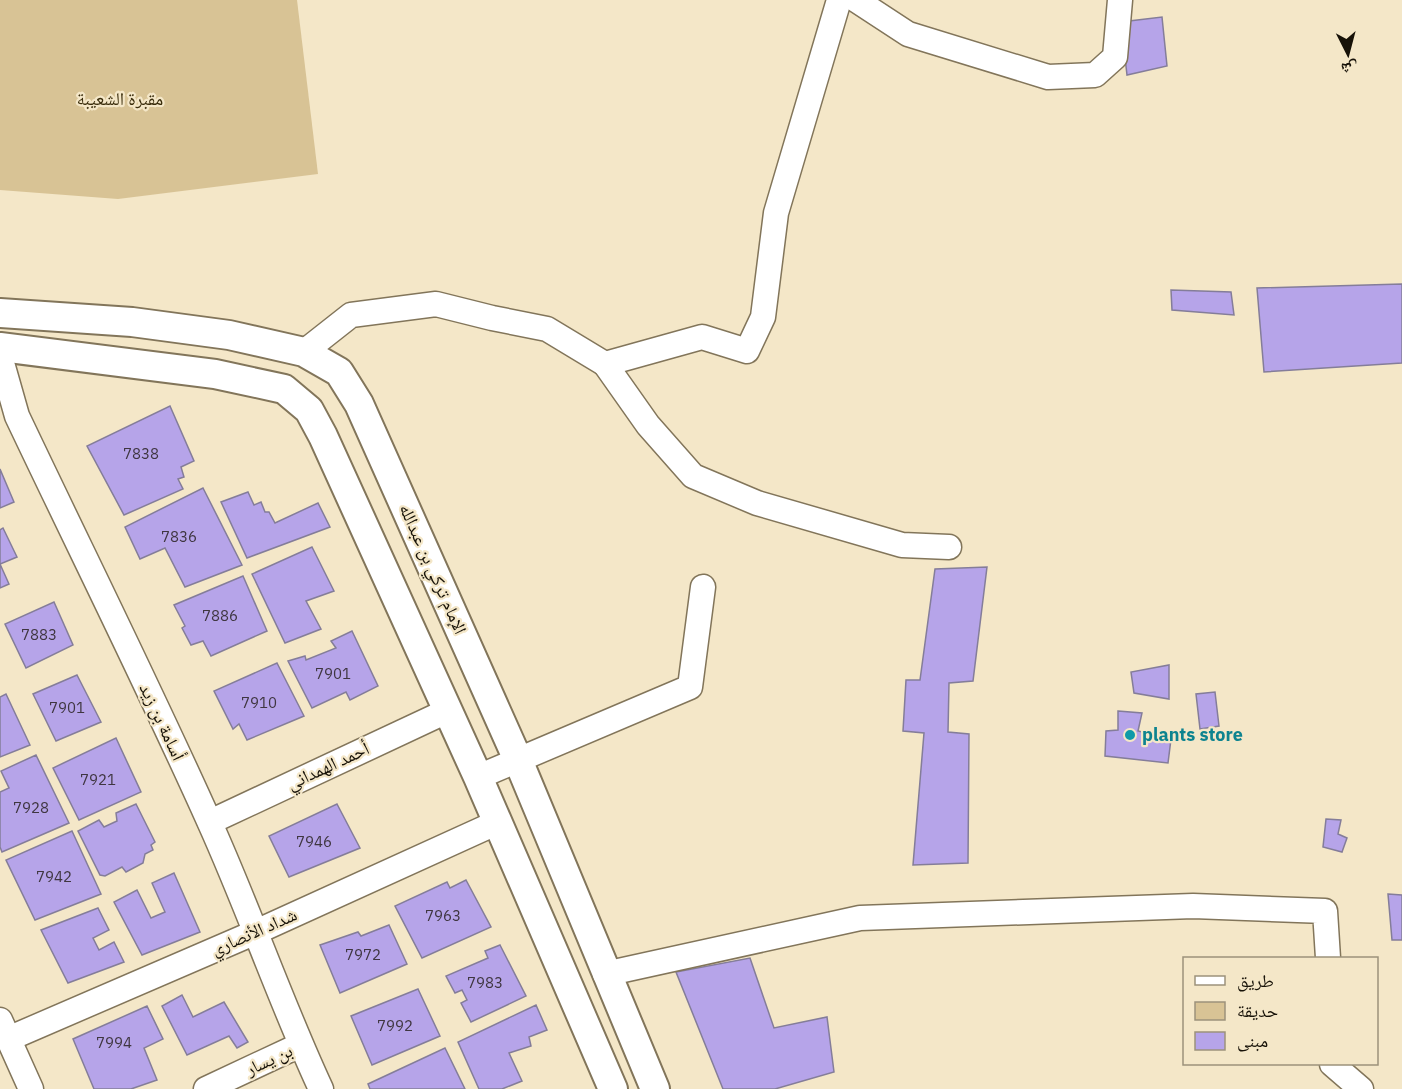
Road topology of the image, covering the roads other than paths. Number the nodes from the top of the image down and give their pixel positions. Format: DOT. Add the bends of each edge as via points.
graph roads {
  1 [pos="839,0"];
  2 [pos="856,0"];
  3 [pos="1120,0"];
  4 [pos="0,313"];
  5 [pos="0,347"];
  6 [pos="304,352"];
  7 [pos="0,356"];
  8 [pos="605,364"];
  9 [pos="949,547"];
  10 [pos="703,587"];
  11 [pos="447,711"];
  12 [pos="518,760"];
  13 [pos="478,777"];
  14 [pos="210,822"];
  15 [pos="498,822"];
  16 [pos="256,932"];
  17 [pos="1328,957"];
  18 [pos="605,974"];
  19 [pos="4,1030"];
  20 [pos="300,1045"];
  21 [pos="1333,1065"];
  22 [pos="31,1089"];
  23 [pos="206,1089"];
  24 [pos="321,1089"];
  25 [pos="614,1089"];
  26 [pos="655,1089"];
  27 [pos="1361,1089"];
  1 -- 8 [label="street" via="776,213 763,317 747,351 702,337"];
  2 -- 3 [label="street" via="908,34 1048,77 1095,75 1115,57"];
  4 -- 6 [label="street, الإمام تركي بن عبدالله" via="132,322 229,335"];
  5 -- 11 [label="street" via="215,374 284,388 309,410 323,436"];
  6 -- 8 [label="street" via="351,315 436,304 547,329"];
  6 -- 12 [label="street, الإمام تركي بن عبدالله" via="339,372 359,404"];
  7 -- 14 [label="street, أسامة بن زيد" via="17,416"];
  8 -- 9 [label="street" via="648,425 693,476 757,503 902,545"];
  10 -- 12 [label="street" via="690,687"];
  11 -- 13 [label="street"];
  11 -- 14 [label="street, أحمد الهمداني"];
  12 -- 13 [label="street"];
  12 -- 18 [label="street, الإمام تركي بن عبدالله"];
  13 -- 15 [label="street"];
  14 -- 16 [label="street, أسامة بن زيد"];
  15 -- 16 [label="street, شداد الأنصاري"];
  15 -- 25 [label="street"];
  16 -- 19 [label="street, شداد الأنصاري"];
  16 -- 20 [label="street, أسامة بن زيد"];
  17 -- 18 [label="street" via="1325,911 1193,906 861,918"];
  18 -- 26 [label="street, الإمام تركي بن عبدالله"];
  19 -- 22 [label="street"];
  20 -- 23 [label="street, بن يسار"];
  20 -- 24 [label="street, أسامة بن زيد"];
  21 -- 27 [label="street"];
}
